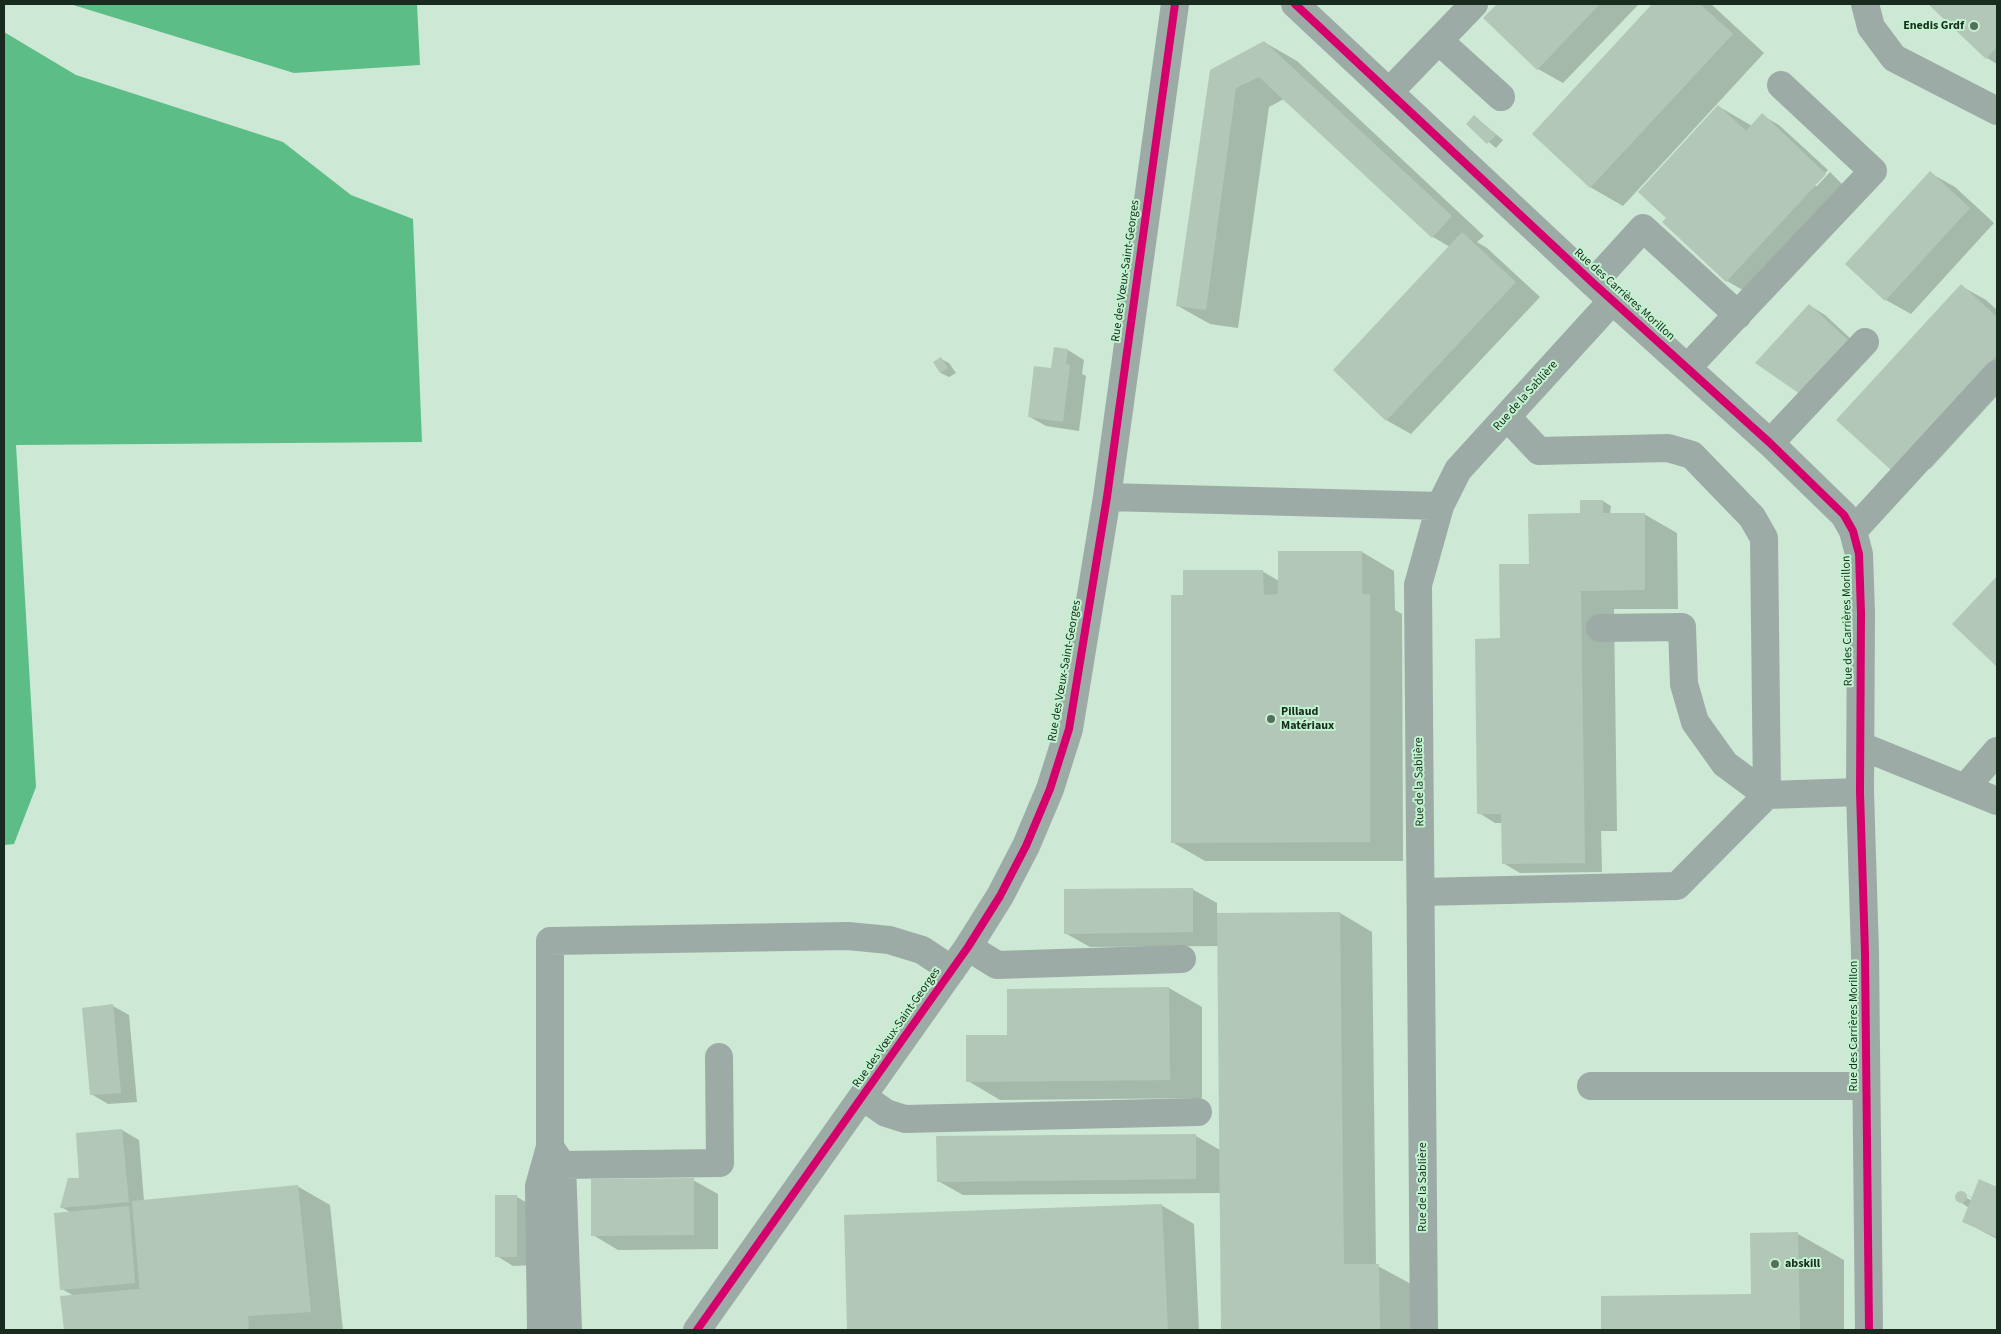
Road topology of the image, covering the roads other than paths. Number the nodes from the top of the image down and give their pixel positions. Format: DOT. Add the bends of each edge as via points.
graph roads {
  1 [pos="1175,4"];
  2 [pos="1295,4"];
  3 [pos="1474,4"];
  4 [pos="1865,4"];
  5 [pos="1439,41"];
  6 [pos="1780,85"];
  7 [pos="1390,91"];
  8 [pos="1501,97"];
  9 [pos="1997,111"];
  10 [pos="1603,292"];
  11 [pos="1738,315"];
  12 [pos="1865,342"];
  13 [pos="1687,368"];
  14 [pos="1997,374"];
  15 [pos="1507,417"];
  16 [pos="1770,443"];
  17 [pos="1107,497"];
  18 [pos="1440,506"];
  19 [pos="1853,531"];
  20 [pos="1600,628"];
  21 [pos="1861,746"];
  22 [pos="1997,750"];
  23 [pos="1965,788"];
  24 [pos="1860,792"];
  25 [pos="1767,795"];
  26 [pos="1997,802"];
  27 [pos="1421,892"];
  28 [pos="968,947"];
  29 [pos="1182,959"];
  30 [pos="952,970"];
  31 [pos="719,1056"];
  32 [pos="1591,1086"];
  33 [pos="1865,1086"];
  34 [pos="863,1097"];
  35 [pos="1198,1112"];
  36 [pos="556,1156"];
  37 [pos="541,1330"];
  38 [pos="568,1330"];
  39 [pos="698,1330"];
  40 [pos="1424,1330"];
  41 [pos="1869,1330"];
  1 -- 17 [label="street, Rue des Vœux-Saint-Georges"];
  2 -- 7 [label="street, Rue des Carrières Morillon"];
  3 -- 5 [label="street"];
  4 -- 9 [label="street" via="1871,28 1894,58"];
  5 -- 7 [label="street"];
  5 -- 8 [label="street"];
  6 -- 11 [label="street" via="1872,171"];
  7 -- 10 [label="street, Rue des Carrières Morillon"];
  10 -- 11 [label="street, Rue de la Sablière" via="1643,228"];
  10 -- 13 [label="street, Rue des Carrières Morillon"];
  10 -- 15 [label="street, Rue de la Sablière"];
  11 -- 13 [label="street"];
  12 -- 16 [label="street"];
  13 -- 16 [label="street, Rue des Carrières Morillon"];
  14 -- 19 [label="street"];
  15 -- 18 [label="street, Rue de la Sablière" via="1458,470"];
  15 -- 25 [label="street" via="1539,451 1668,448 1692,455 1752,517 1764,538"];
  16 -- 19 [label="street, Rue des Carrières Morillon" via="1844,515"];
  17 -- 18 [label="street"];
  17 -- 28 [label="street, Rue des Vœux-Saint-Georges" via="1069,729 1056,772 1026,846"];
  18 -- 27 [label="street, Rue de la Sablière" via="1418,585"];
  19 -- 21 [label="street, Rue des Carrières Morillon" via="1859,554"];
  20 -- 25 [label="street" via="1682,627 1684,684 1695,722 1725,764"];
  21 -- 23 [label="street"];
  21 -- 24 [label="street, Rue des Carrières Morillon"];
  22 -- 23 [label="street"];
  23 -- 26 [label="street"];
  24 -- 25 [label="street"];
  24 -- 33 [label="street, Rue des Carrières Morillon"];
  25 -- 27 [label="street" via="1677,886"];
  27 -- 40 [label="street, Rue de la Sablière"];
  28 -- 29 [label="street" via="997,965"];
  28 -- 30 [label="street, Rue des Vœux-Saint-Georges"];
  30 -- 34 [label="street, Rue des Vœux-Saint-Georges"];
  30 -- 36 [label="street" via="922,950 889,940 848,936 550,941"];
  31 -- 36 [label="street" via="720,1163"];
  32 -- 33 [label="street"];
  33 -- 41 [label="street, Rue des Carrières Morillon"];
  34 -- 35 [label="street" via="886,1113 905,1119"];
  34 -- 39 [label="street, Rue des Vœux-Saint-Georges"];
  36 -- 37 [label="street" via="539,1186"];
  36 -- 38 [label="street"];
}
